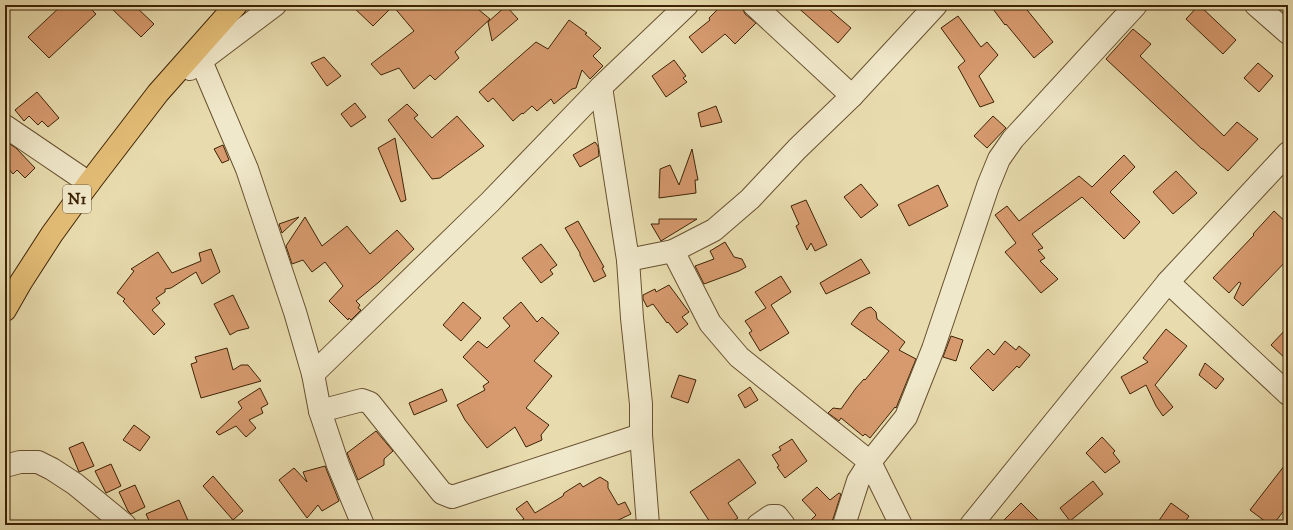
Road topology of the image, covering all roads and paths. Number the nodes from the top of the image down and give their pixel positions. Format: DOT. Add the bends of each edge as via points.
graph roads {
  1 [pos="236,5"];
  2 [pos="275,5"];
  3 [pos="687,5"];
  4 [pos="754,5"];
  5 [pos="936,5"];
  6 [pos="1136,5"];
  7 [pos="1256,5"];
  8 [pos="1288,33"];
  9 [pos="201,61"];
  10 [pos="601,87"];
  11 [pos="158,93"];
  12 [pos="852,96"];
  13 [pos="5,126"];
  14 [pos="1288,153"];
  15 [pos="89,183"];
  16 [pos="673,251"];
  17 [pos="628,260"];
  18 [pos="1168,282"];
  19 [pos="5,310"];
  20 [pos="313,374"];
  21 [pos="1288,394"];
  22 [pos="320,411"];
  23 [pos="642,435"];
  24 [pos="870,462"];
  25 [pos="5,466"];
  26 [pos="125,525"];
  27 [pos="363,525"];
  28 [pos="648,525"];
  29 [pos="758,525"];
  30 [pos="784,525"];
  31 [pos="844,525"];
  32 [pos="901,525"];
  33 [pos="971,525"];
  1 -- 11 [label="highway, N1"];
  2 -- 9 [label="street"];
  3 -- 10 [label="street"];
  4 -- 12 [label="street"];
  5 -- 12 [label="street"];
  6 -- 24 [label="street" via="1013,139 999,159 933,349 906,417"];
  7 -- 8 [label="street"];
  9 -- 11 [label="street"];
  9 -- 20 [label="street" via="247,169"];
  10 -- 17 [label="street"];
  10 -- 20 [label="street" via="490,202"];
  11 -- 15 [label="highway, N1"];
  12 -- 16 [label="street" via="750,199 714,230"];
  13 -- 15 [label="street"];
  14 -- 18 [label="street"];
  15 -- 19 [label="highway, N1" via="52,234"];
  16 -- 17 [label="street"];
  16 -- 24 [label="street" via="710,322 738,357"];
  17 -- 23 [label="street"];
  18 -- 21 [label="street"];
  18 -- 33 [label="street"];
  20 -- 22 [label="street"];
  22 -- 23 [label="street" via="362,400 370,403 442,493 452,497"];
  22 -- 27 [label="street" via="338,465"];
  23 -- 28 [label="street"];
  24 -- 31 [label="street" via="858,481"];
  24 -- 32 [label="street"];
  25 -- 26 [label="street" via="20,462 38,462 52,468"];
  29 -- 30 [label="street" via="771,516 777,516"];
}
